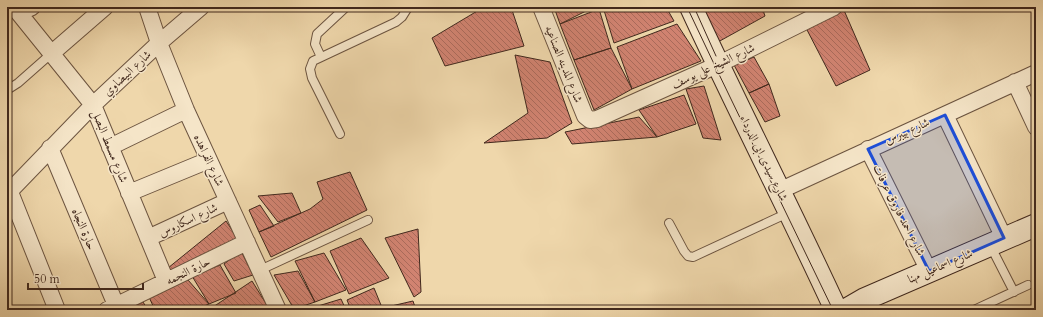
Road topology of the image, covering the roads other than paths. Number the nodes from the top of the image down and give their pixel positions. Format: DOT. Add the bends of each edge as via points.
graph roads {
  1 [pos="105,7"];
  2 [pos="147,7"];
  3 [pos="201,7"];
  4 [pos="346,7"];
  5 [pos="407,7"];
  6 [pos="541,7"];
  7 [pos="691,7"];
  8 [pos="834,7"];
  9 [pos="21,9"];
  10 [pos="159,43"];
  11 [pos="52,53"];
  12 [pos="321,57"];
  13 [pos="717,65"];
  14 [pos="1036,73"];
  15 [pos="1015,82"];
  16 [pos="7,90"];
  17 [pos="93,105"];
  18 [pos="186,110"];
  19 [pos="945,115"];
  20 [pos="590,120"];
  21 [pos="1036,127"];
  22 [pos="340,134"];
  23 [pos="110,147"];
  24 [pos="50,148"];
  25 [pos="868,149"];
  26 [pos="209,160"];
  27 [pos="779,191"];
  28 [pos="8,193"];
  29 [pos="129,193"];
  30 [pos="228,201"];
  31 [pos="790,212"];
  32 [pos="368,220"];
  33 [pos="669,223"];
  34 [pos="1036,225"];
  35 [pos="148,238"];
  36 [pos="247,242"];
  37 [pos="997,242"];
  38 [pos="260,270"];
  39 [pos="929,271"];
  40 [pos="166,281"];
  41 [pos="1028,286"];
  42 [pos="1014,292"];
  43 [pos="114,309"];
  44 [pos="57,310"];
  45 [pos="278,310"];
  46 [pos="836,310"];
  47 [pos="846,310"];
  48 [pos="974,310"];
  1 -- 11 [label="street"];
  2 -- 10 [label="street, شارع الفراهده"];
  3 -- 10 [label="street, شارع البيضاوي"];
  4 -- 12 [label="lane" via="317,34 315,44"];
  5 -- 12 [label="lane" via="396,22"];
  6 -- 20 [label="street, شارع المدينه الصناعيه" via="584,116"];
  7 -- 13 [label="main road, شارع سيدى ابى الدرداء"];
  8 -- 13 [label="street, شارع الشيخ على يوسف"];
  9 -- 11 [label="street, شارع مسمط البصل"];
  10 -- 17 [label="street, شارع البيضاوي"];
  10 -- 18 [label="street, شارع الفراهده"];
  11 -- 16 [label="lane"];
  11 -- 17 [label="street, شارع مسمط البصل"];
  12 -- 22 [label="lane" via="313,61 311,74"];
  13 -- 20 [label="street, شارع الشيخ على يوسف" via="598,119"];
  13 -- 27 [label="main road, شارع سيدى ابى الدرداء"];
  14 -- 15 [label="street, شارع بيبرس"];
  15 -- 19 [label="street, شارع بيبرس"];
  15 -- 21 [label="street"];
  17 -- 23 [label="street, شارع مسمط البصل"];
  17 -- 24 [label="street, شارع البيضاوي"];
  18 -- 23 [label="street"];
  18 -- 26 [label="street, شارع الفراهده"];
  19 -- 25 [label="street, شارع بيبرس"];
  19 -- 37 [label="street"];
  23 -- 29 [label="street, شارع مسمط البصل"];
  24 -- 28 [label="street, شارع البيضاوي"];
  24 -- 43 [label="street, حارة النجاه"];
  25 -- 27 [label="street, شارع بيبرس"];
  25 -- 39 [label="street, شارع احمد فاروق عرفات"];
  26 -- 29 [label="street"];
  26 -- 30 [label="street, شارع الفراهده"];
  27 -- 31 [label="main road, شارع سيدى ابى الدرداء"];
  28 -- 44 [label="street"];
  29 -- 35 [label="street, شارع مسمط البصل"];
  30 -- 35 [label="street, شارع اسكاروس"];
  30 -- 36 [label="street, شارع الفراهده"];
  31 -- 33 [label="lane" via="693,257 684,251"];
  31 -- 46 [label="main road, شارع سيدى ابى الدرداء"];
  32 -- 38 [label="lane"];
  34 -- 37 [label="main road, شارع اسماعيل مهنا"];
  35 -- 40 [label="street, شارع مسمط البصل"];
  36 -- 38 [label="street, شارع الفراهده"];
  36 -- 40 [label="street, حارة النجمه"];
  37 -- 39 [label="main road, شارع اسماعيل مهنا"];
  37 -- 42 [label="lane"];
  38 -- 45 [label="street, شارع الفراهده"];
  39 -- 47 [label="main road, شارع اسماعيل مهنا" via="864,298"];
  40 -- 43 [label="street, حارة النجمه"];
  41 -- 42 [label="lane"];
  42 -- 48 [label="lane"];
}
